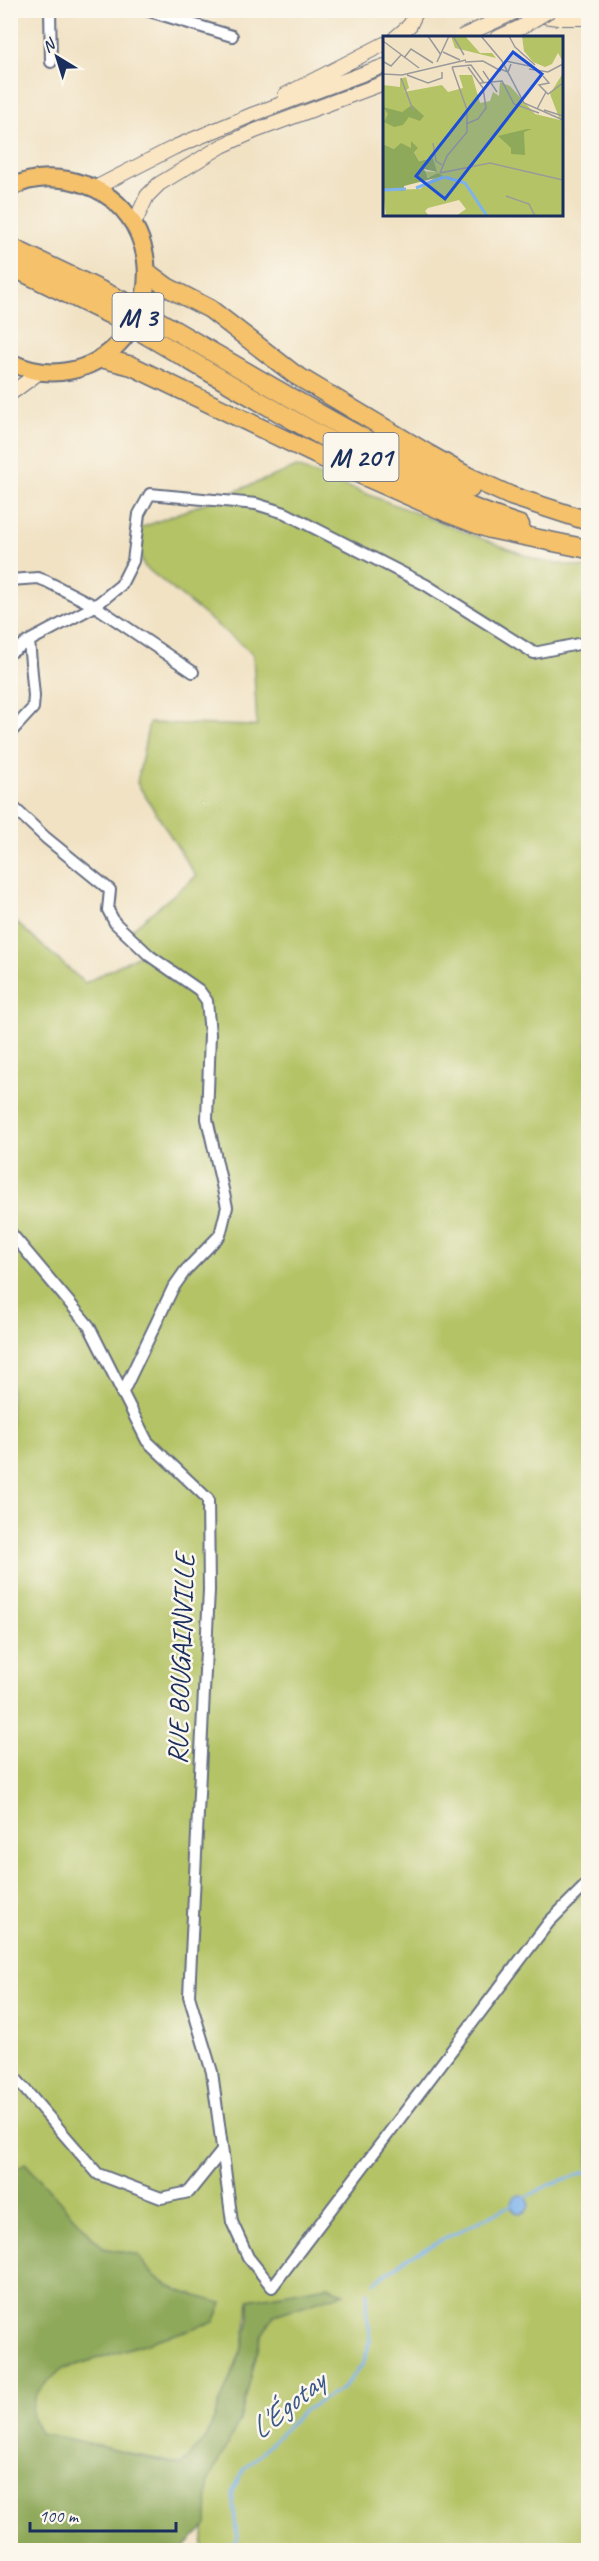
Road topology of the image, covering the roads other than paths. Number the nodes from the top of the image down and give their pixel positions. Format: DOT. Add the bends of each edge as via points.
graph roads {
  1 [pos="50,10"];
  2 [pos="146,10"];
  3 [pos="417,10"];
  4 [pos="506,10"];
  5 [pos="519,10"];
  6 [pos="550,10"];
  7 [pos="588,18"];
  8 [pos="232,36"];
  9 [pos="397,36"];
  10 [pos="463,36"];
  11 [pos="502,36"];
  12 [pos="383,44"];
  13 [pos="51,62"];
  14 [pos="383,66"];
  15 [pos="383,83"];
  16 [pos="254,114"];
  17 [pos="10,188"];
  18 [pos="95,188"];
  19 [pos="134,224"];
  20 [pos="10,247"];
  21 [pos="10,266"];
  22 [pos="148,273"];
  23 [pos="117,308"];
  24 [pos="152,328"];
  25 [pos="101,358"];
  26 [pos="10,362"];
  27 [pos="41,371"];
  28 [pos="10,394"];
  29 [pos="588,521"];
  30 [pos="588,529"];
  31 [pos="588,548"];
  32 [pos="10,580"];
  33 [pos="95,606"];
  34 [pos="29,641"];
  35 [pos="588,642"];
  36 [pos="10,653"];
  37 [pos="193,672"];
  38 [pos="10,733"];
  39 [pos="10,804"];
  40 [pos="10,1232"];
  41 [pos="122,1394"];
  42 [pos="588,1883"];
  43 [pos="10,2072"];
  44 [pos="222,2151"];
  1 -- 13 [label="street"];
  2 -- 8 [label="street"];
  3 -- 9 [label="main road" via="410,25"];
  4 -- 7 [label="main road"];
  5 -- 10 [label="main road, bridge"];
  6 -- 11 [label="main road, bridge"];
  12 -- 16 [label="main road"];
  14 -- 16 [label="main road"];
  15 -- 19 [label="main road" via="255,131 213,151 159,184 147,196"];
  16 -- 18 [label="main road" via="175,147"];
  17 -- 18 [label="main road, M 3" via="56,178"];
  18 -- 19 [label="main road, M 3" via="117,204"];
  19 -- 22 [label="main road, M 3" via="145,247"];
  20 -- 23 [label="highway, M 201"];
  21 -- 23 [label="highway, M 201"];
  22 -- 25 [label="main road, M 3" via="146,298 136,322 121,342"];
  22 -- 29 [label="highway" via="210,309 294,374 438,460 511,496"];
  23 -- 24 [label="highway, M 201, bridge"];
  24 -- 30 [label="highway, M 201" via="418,467 500,502"];
  24 -- 31 [label="highway, M 201" via="331,442 412,483 495,517"];
  25 -- 27 [label="main road, M 3" via="82,367"];
  25 -- 31 [label="highway" via="132,366 448,513 490,529"];
  26 -- 27 [label="main road, M 3"];
  27 -- 28 [label="main road"];
  32 -- 33 [label="street" via="38,578"];
  33 -- 34 [label="street"];
  33 -- 35 [label="street" via="121,585 133,561 139,514 150,494 256,504 285,513 426,585 534,653"];
  33 -- 37 [label="street"];
  34 -- 36 [label="street"];
  34 -- 38 [label="street" via="33,708"];
  39 -- 41 [label="street" via="110,890 108,910 115,923 150,956 199,990 207,1001 207,1119 227,1207 224,1223 214,1244 173,1288"];
  40 -- 41 [label="street, RUE BOUGAINVILLE" via="89,1326"];
  41 -- 44 [label="street, RUE BOUGAINVILLE" via="147,1441 208,1499 209,1590 189,1996 212,2072"];
  42 -- 44 [label="street, RUE BOUGAINVILLE" via="549,1922 272,2287 248,2257 232,2222"];
  43 -- 44 [label="street" via="98,2174 161,2198 189,2192"];
}
